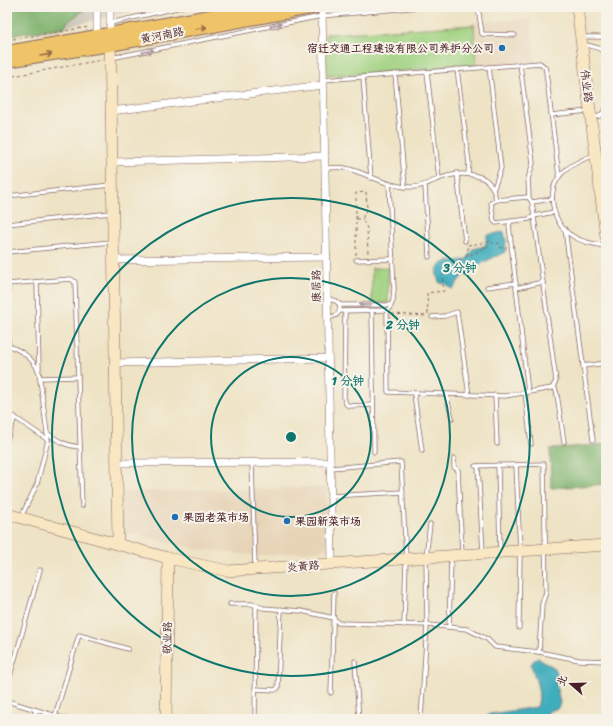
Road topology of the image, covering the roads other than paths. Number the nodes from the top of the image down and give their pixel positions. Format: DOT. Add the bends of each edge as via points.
graph roads {
  1 [pos="97,7"];
  2 [pos="110,7"];
  3 [pos="181,7"];
  4 [pos="261,7"];
  5 [pos="322,7"];
  6 [pos="420,7"];
  7 [pos="478,7"];
  8 [pos="577,7"];
  9 [pos="319,11"];
  10 [pos="110,34"];
  11 [pos="515,35"];
  12 [pos="97,36"];
  13 [pos="606,37"];
  14 [pos="581,40"];
  15 [pos="7,52"];
  16 [pos="606,53"];
  17 [pos="110,58"];
  18 [pos="7,61"];
  19 [pos="520,64"];
  20 [pos="488,67"];
  21 [pos="457,69"];
  22 [pos="426,72"];
  23 [pos="396,74"];
  24 [pos="363,77"];
  25 [pos="323,82"];
  26 [pos="606,110"];
  27 [pos="111,111"];
  28 [pos="594,114"];
  29 [pos="551,115"];
  30 [pos="606,116"];
  31 [pos="325,156"];
  32 [pos="599,160"];
  33 [pos="112,162"];
  34 [pos="325,168"];
  35 [pos="457,173"];
  36 [pos="468,174"];
  37 [pos="559,177"];
  38 [pos="371,178"];
  39 [pos="439,179"];
  40 [pos="389,184"];
  41 [pos="112,185"];
  42 [pos="425,186"];
  43 [pos="405,187"];
  44 [pos="494,188"];
  45 [pos="7,196"];
  46 [pos="552,199"];
  47 [pos="496,200"];
  48 [pos="531,200"];
  49 [pos="113,212"];
  50 [pos="554,212"];
  51 [pos="534,216"];
  52 [pos="511,221"];
  53 [pos="7,224"];
  54 [pos="565,229"];
  55 [pos="606,237"];
  56 [pos="465,241"];
  57 [pos="113,242"];
  58 [pos="606,246"];
  59 [pos="7,252"];
  60 [pos="326,257"];
  61 [pos="429,257"];
  62 [pos="393,259"];
  63 [pos="113,260"];
  64 [pos="356,260"];
  65 [pos="36,282"];
  66 [pos="543,282"];
  67 [pos="516,283"];
  68 [pos="7,284"];
  69 [pos="487,287"];
  70 [pos="516,288"];
  71 [pos="328,299"];
  72 [pos="391,305"];
  73 [pos="340,306"];
  74 [pos="372,310"];
  75 [pos="340,311"];
  76 [pos="345,311"];
  77 [pos="388,312"];
  78 [pos="430,316"];
  79 [pos="328,318"];
  80 [pos="8,345"];
  81 [pos="328,358"];
  82 [pos="115,363"];
  83 [pos="606,363"];
  84 [pos="583,366"];
  85 [pos="39,372"];
  86 [pos="78,377"];
  87 [pos="40,378"];
  88 [pos="554,386"];
  89 [pos="527,392"];
  90 [pos="414,394"];
  91 [pos="446,394"];
  92 [pos="469,395"];
  93 [pos="495,396"];
  94 [pos="373,405"];
  95 [pos="7,412"];
  96 [pos="15,417"];
  97 [pos="452,418"];
  98 [pos="47,433"];
  99 [pos="7,440"];
  100 [pos="48,440"];
  101 [pos="593,440"];
  102 [pos="564,442"];
  103 [pos="497,444"];
  104 [pos="531,444"];
  105 [pos="80,447"];
  106 [pos="422,451"];
  107 [pos="374,452"];
  108 [pos="454,458"];
  109 [pos="117,463"];
  110 [pos="252,463"];
  111 [pos="330,465"];
  112 [pos="516,465"];
  113 [pos="498,466"];
  114 [pos="403,492"];
  115 [pos="331,496"];
  116 [pos="82,506"];
  117 [pos="7,514"];
  118 [pos="21,518"];
  119 [pos="430,524"];
  120 [pos="118,544"];
  121 [pos="606,545"];
  122 [pos="544,549"];
  123 [pos="520,551"];
  124 [pos="500,552"];
  125 [pos="483,553"];
  126 [pos="462,555"];
  127 [pos="451,556"];
  128 [pos="426,557"];
  129 [pos="168,558"];
  130 [pos="406,559"];
  131 [pos="332,564"];
  132 [pos="255,569"];
  133 [pos="40,570"];
  134 [pos="334,594"];
  135 [pos="230,604"];
  136 [pos="256,605"];
  137 [pos="281,609"];
  138 [pos="334,618"];
  139 [pos="404,625"];
  140 [pos="427,625"];
  141 [pos="450,627"];
  142 [pos="519,628"];
  143 [pos="128,649"];
  144 [pos="539,652"];
  145 [pos="355,661"];
  146 [pos="606,661"];
  147 [pos="7,687"];
  148 [pos="255,689"];
  149 [pos="331,693"];
  150 [pos="7,701"];
  151 [pos="36,710"];
  152 [pos="56,716"];
  153 [pos="34,719"];
  154 [pos="66,719"];
  155 [pos="166,719"];
  156 [pos="255,719"];
  157 [pos="358,719"];
  158 [pos="421,719"];
  1 -- 12 [label="street"];
  2 -- 10 [label="street"];
  3 -- 10 [label="lane"];
  4 -- 10 [label="main road, 黄河南路"];
  5 -- 9 [label="street, 康居路"];
  6 -- 9 [label="lane"];
  7 -- 11 [label="lane" via="482,34"];
  8 -- 14 [label="street, 伟业路"];
  10 -- 9 [label="main road, 黄河南路, one-way"];
  17 -- 9 [label="lane, one-way"];
  9 -- 25 [label="street, 康居路"];
  10 -- 12 [label="main road, 黄河南路"];
  10 -- 17 [label="street"];
  12 -- 15 [label="main road, 黄河南路"];
  18 -- 12 [label="main road, 黄河南路, one-way"];
  13 -- 14 [label="lane"];
  14 -- 16 [label="lane"];
  14 -- 28 [label="street, 伟业路"];
  17 -- 27 [label="street"];
  19 -- 20 [label="lane"];
  19 -- 29 [label="lane" via="540,63 545,68"];
  19 -- 48 [label="lane" via="533,163 528,179"];
  20 -- 21 [label="lane"];
  20 -- 44 [label="lane" via="501,168"];
  21 -- 22 [label="lane"];
  21 -- 36 [label="lane" via="469,163"];
  22 -- 23 [label="lane"];
  22 -- 39 [label="lane"];
  23 -- 24 [label="lane"];
  23 -- 43 [label="lane"];
  24 -- 25 [label="lane"];
  24 -- 38 [label="lane"];
  25 -- 27 [label="street"];
  25 -- 31 [label="street, 康居路"];
  26 -- 28 [label="lane"];
  27 -- 33 [label="street"];
  28 -- 29 [label="lane"];
  28 -- 30 [label="lane"];
  28 -- 32 [label="street, 伟业路"];
  29 -- 37 [label="lane"];
  31 -- 33 [label="street"];
  31 -- 34 [label="street, 康居路"];
  32 -- 37 [label="lane" via="576,161"];
  32 -- 55 [label="street, 伟业路"];
  33 -- 41 [label="street"];
  34 -- 38 [label="lane" via="350,169"];
  34 -- 60 [label="street, 康居路"];
  35 -- 36 [label="lane"];
  35 -- 39 [label="lane"];
  35 -- 56 [label="lane"];
  36 -- 44 [label="lane" via="480,176"];
  37 -- 46 [label="lane"];
  38 -- 40 [label="lane"];
  39 -- 42 [label="lane"];
  40 -- 43 [label="lane"];
  40 -- 62 [label="lane"];
  41 -- 45 [label="lane"];
  41 -- 49 [label="street"];
  42 -- 43 [label="lane"];
  42 -- 61 [label="lane"];
  44 -- 47 [label="lane"];
  46 -- 48 [label="lane"];
  46 -- 50 [label="lane"];
  47 -- 48 [label="lane" via="528,197"];
  47 -- 52 [label="lane" via="491,203 494,221"];
  48 -- 51 [label="lane"];
  49 -- 53 [label="lane"];
  49 -- 57 [label="street"];
  50 -- 51 [label="lane"];
  50 -- 54 [label="lane"];
  51 -- 52 [label="lane"];
  51 -- 66 [label="lane"];
  52 -- 67 [label="lane" via="509,226"];
  54 -- 58 [label="lane" via="579,239"];
  54 -- 84 [label="lane"];
  57 -- 59 [label="lane"];
  57 -- 63 [label="street"];
  60 -- 63 [label="street"];
  60 -- 71 [label="street, 康居路"];
  62 -- 64 [label="lane"];
  62 -- 72 [label="lane" via="394,289"];
  63 -- 82 [label="street"];
  65 -- 68 [label="lane"];
  65 -- 85 [label="lane"];
  65 -- 86 [label="lane" via="71,279 75,282"];
  66 -- 70 [label="lane"];
  66 -- 88 [label="lane" via="556,381"];
  67 -- 69 [label="lane"];
  67 -- 70 [label="lane"];
  68 -- 80 [label="lane"];
  70 -- 89 [label="lane"];
  71 -- 73 [label="lane" via="336,301"];
  71 -- 79 [label="street, 康居路"];
  72 -- 73 [label="lane, one-way"];
  72 -- 77 [label="lane"];
  73 -- 75 [label="lane"];
  74 -- 76 [label="lane"];
  74 -- 77 [label="lane"];
  74 -- 94 [label="lane"];
  75 -- 76 [label="lane"];
  75 -- 79 [label="lane" via="336,316"];
  76 -- 94 [label="lane" via="344,398 349,406"];
  77 -- 90 [label="lane" via="388,392"];
  78 -- 92 [label="lane" via="446,316 457,312"];
  79 -- 81 [label="street, 康居路"];
  80 -- 85 [label="lane" via="28,355 35,362"];
  81 -- 82 [label="street"];
  81 -- 111 [label="street, 康居路"];
  82 -- 109 [label="street"];
  83 -- 84 [label="lane"];
  84 -- 101 [label="lane"];
  85 -- 87 [label="lane"];
  86 -- 87 [label="lane"];
  86 -- 105 [label="lane"];
  87 -- 98 [label="lane"];
  88 -- 89 [label="lane"];
  88 -- 102 [label="lane"];
  89 -- 93 [label="lane"];
  89 -- 104 [label="lane"];
  90 -- 91 [label="lane"];
  90 -- 106 [label="lane"];
  91 -- 92 [label="lane"];
  91 -- 97 [label="lane"];
  92 -- 93 [label="lane"];
  93 -- 103 [label="lane"];
  94 -- 107 [label="lane"];
  95 -- 96 [label="lane"];
  96 -- 99 [label="lane"];
  96 -- 100 [label="lane"];
  98 -- 100 [label="lane"];
  98 -- 105 [label="lane" via="68,446"];
  100 -- 118 [label="lane" via="37,484"];
  105 -- 116 [label="lane"];
  108 -- 126 [label="lane" via="454,468 458,470"];
  109 -- 110 [label="street"];
  109 -- 120 [label="street"];
  110 -- 111 [label="street"];
  110 -- 132 [label="lane"];
  111 -- 114 [label="lane" via="401,462"];
  111 -- 115 [label="street, 康居路"];
  112 -- 113 [label="lane"];
  112 -- 122 [label="lane" via="544,464"];
  112 -- 123 [label="lane"];
  113 -- 124 [label="lane"];
  113 -- 125 [label="lane" via="477,466"];
  114 -- 115 [label="lane"];
  114 -- 130 [label="lane"];
  115 -- 131 [label="street, 康居路"];
  117 -- 118 [label="street, 炎黄路"];
  118 -- 120 [label="street, 炎黄路"];
  119 -- 128 [label="lane"];
  120 -- 129 [label="street, 炎黄路"];
  121 -- 122 [label="street, 炎黄路"];
  122 -- 123 [label="street, 炎黄路"];
  122 -- 144 [label="lane" via="546,592 542,604"];
  123 -- 124 [label="street, 炎黄路"];
  123 -- 142 [label="lane"];
  124 -- 125 [label="street, 炎黄路"];
  125 -- 126 [label="street, 炎黄路"];
  126 -- 127 [label="street, 炎黄路"];
  127 -- 128 [label="street, 炎黄路"];
  127 -- 141 [label="lane"];
  128 -- 130 [label="street, 炎黄路"];
  128 -- 140 [label="lane"];
  129 -- 132 [label="street, 炎黄路" via="228,571"];
  129 -- 155 [label="street, 敬业路"];
  130 -- 131 [label="street, 炎黄路"];
  130 -- 139 [label="lane"];
  131 -- 132 [label="street, 炎黄路"];
  133 -- 147 [label="lane"];
  134 -- 138 [label="lane"];
  135 -- 136 [label="lane"];
  136 -- 137 [label="lane"];
  136 -- 148 [label="lane"];
  137 -- 138 [label="lane"];
  137 -- 148 [label="lane" via="278,688"];
  138 -- 139 [label="lane" via="338,623"];
  138 -- 149 [label="lane"];
  139 -- 140 [label="lane"];
  140 -- 141 [label="lane"];
  140 -- 158 [label="lane"];
  141 -- 144 [label="lane" via="477,633 495,647"];
  143 -- 152 [label="lane" via="79,635"];
  144 -- 146 [label="lane" via="573,659"];
  145 -- 157 [label="lane"];
  148 -- 156 [label="lane"];
  150 -- 151 [label="lane"];
  151 -- 152 [label="lane"];
  151 -- 153 [label="lane"];
  152 -- 154 [label="lane"];
}
